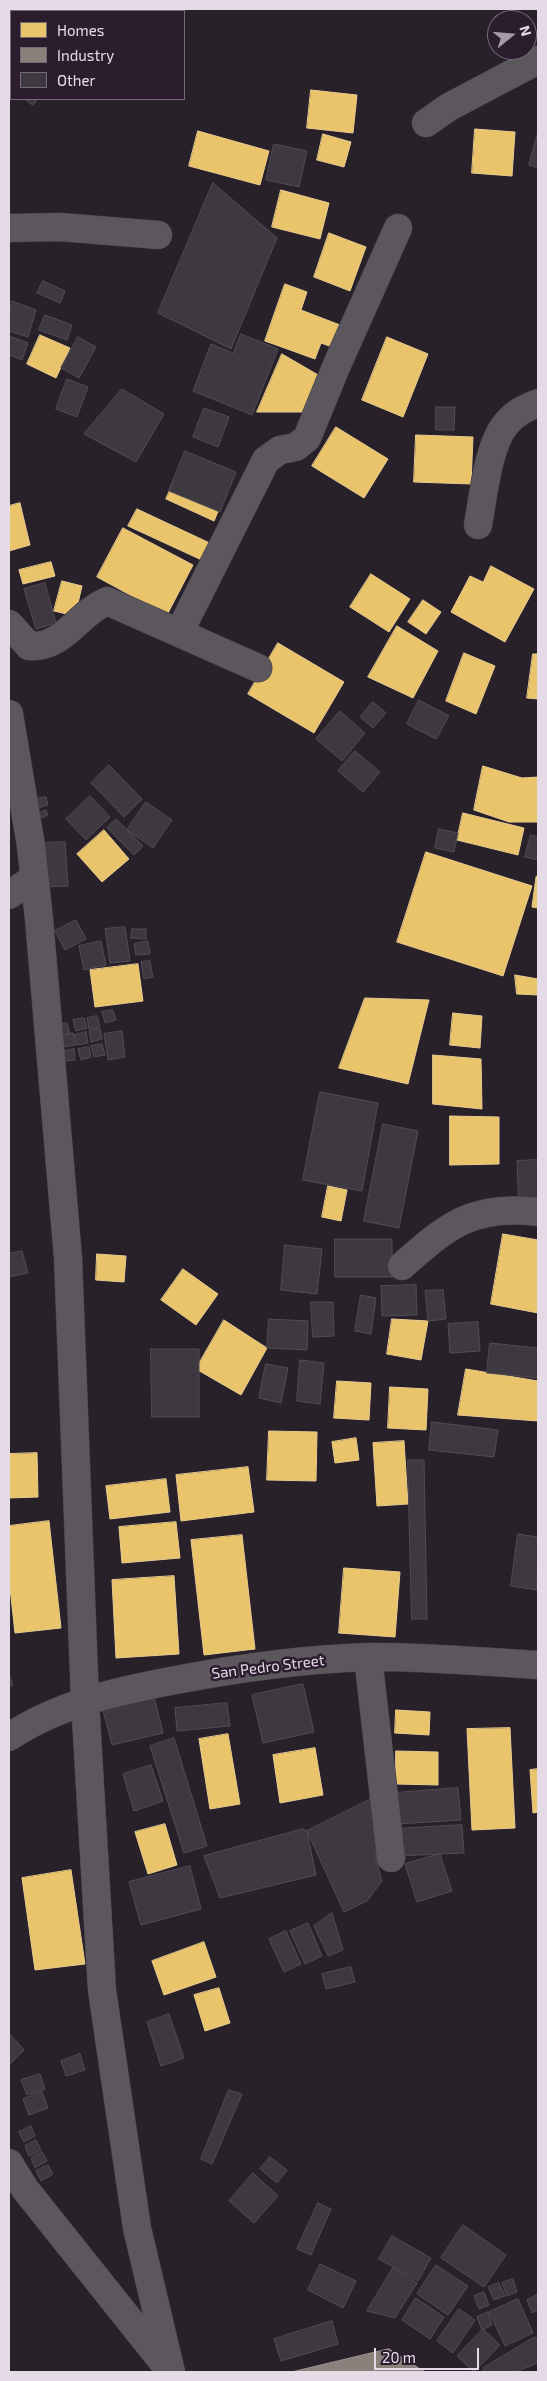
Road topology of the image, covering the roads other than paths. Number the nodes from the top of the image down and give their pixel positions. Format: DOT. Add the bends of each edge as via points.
graph roads {
  1 [pos="538,60"];
  2 [pos="426,123"];
  3 [pos="9,228"];
  4 [pos="398,228"];
  5 [pos="158,235"];
  6 [pos="538,403"];
  7 [pos="478,525"];
  8 [pos="9,624"];
  9 [pos="179,632"];
  10 [pos="258,668"];
  11 [pos="9,714"];
  12 [pos="34,878"];
  13 [pos="9,896"];
  14 [pos="538,1212"];
  15 [pos="402,1266"];
  16 [pos="368,1657"];
  17 [pos="538,1665"];
  18 [pos="85,1701"];
  19 [pos="9,1738"];
  20 [pos="391,1858"];
  21 [pos="9,2163"];
  22 [pos="171,2372"];
  1 -- 2 [label="street" via="449,107"];
  3 -- 5 [label="street" via="60,227"];
  4 -- 9 [label="street" via="307,438 296,447 280,450 266,460"];
  6 -- 7 [label="street" via="521,409 505,424 494,448"];
  8 -- 9 [label="street" via="29,646 42,647 55,642 94,607 107,601"];
  9 -- 10 [label="street"];
  11 -- 12 [label="street"];
  12 -- 13 [label="street"];
  12 -- 18 [label="street" via="68,1258"];
  14 -- 15 [label="street" via="519,1210 464,1219 440,1233"];
  16 -- 17 [label="street, San Pedro Street"];
  16 -- 18 [label="street, San Pedro Street" via="293,1662 219,1672 123,1689"];
  16 -- 20 [label="street"];
  18 -- 19 [label="street, San Pedro Street" via="29,1724"];
  18 -- 22 [label="street" via="102,1990 137,2228"];
  21 -- 22 [label="street" via="25,2189"];
}
